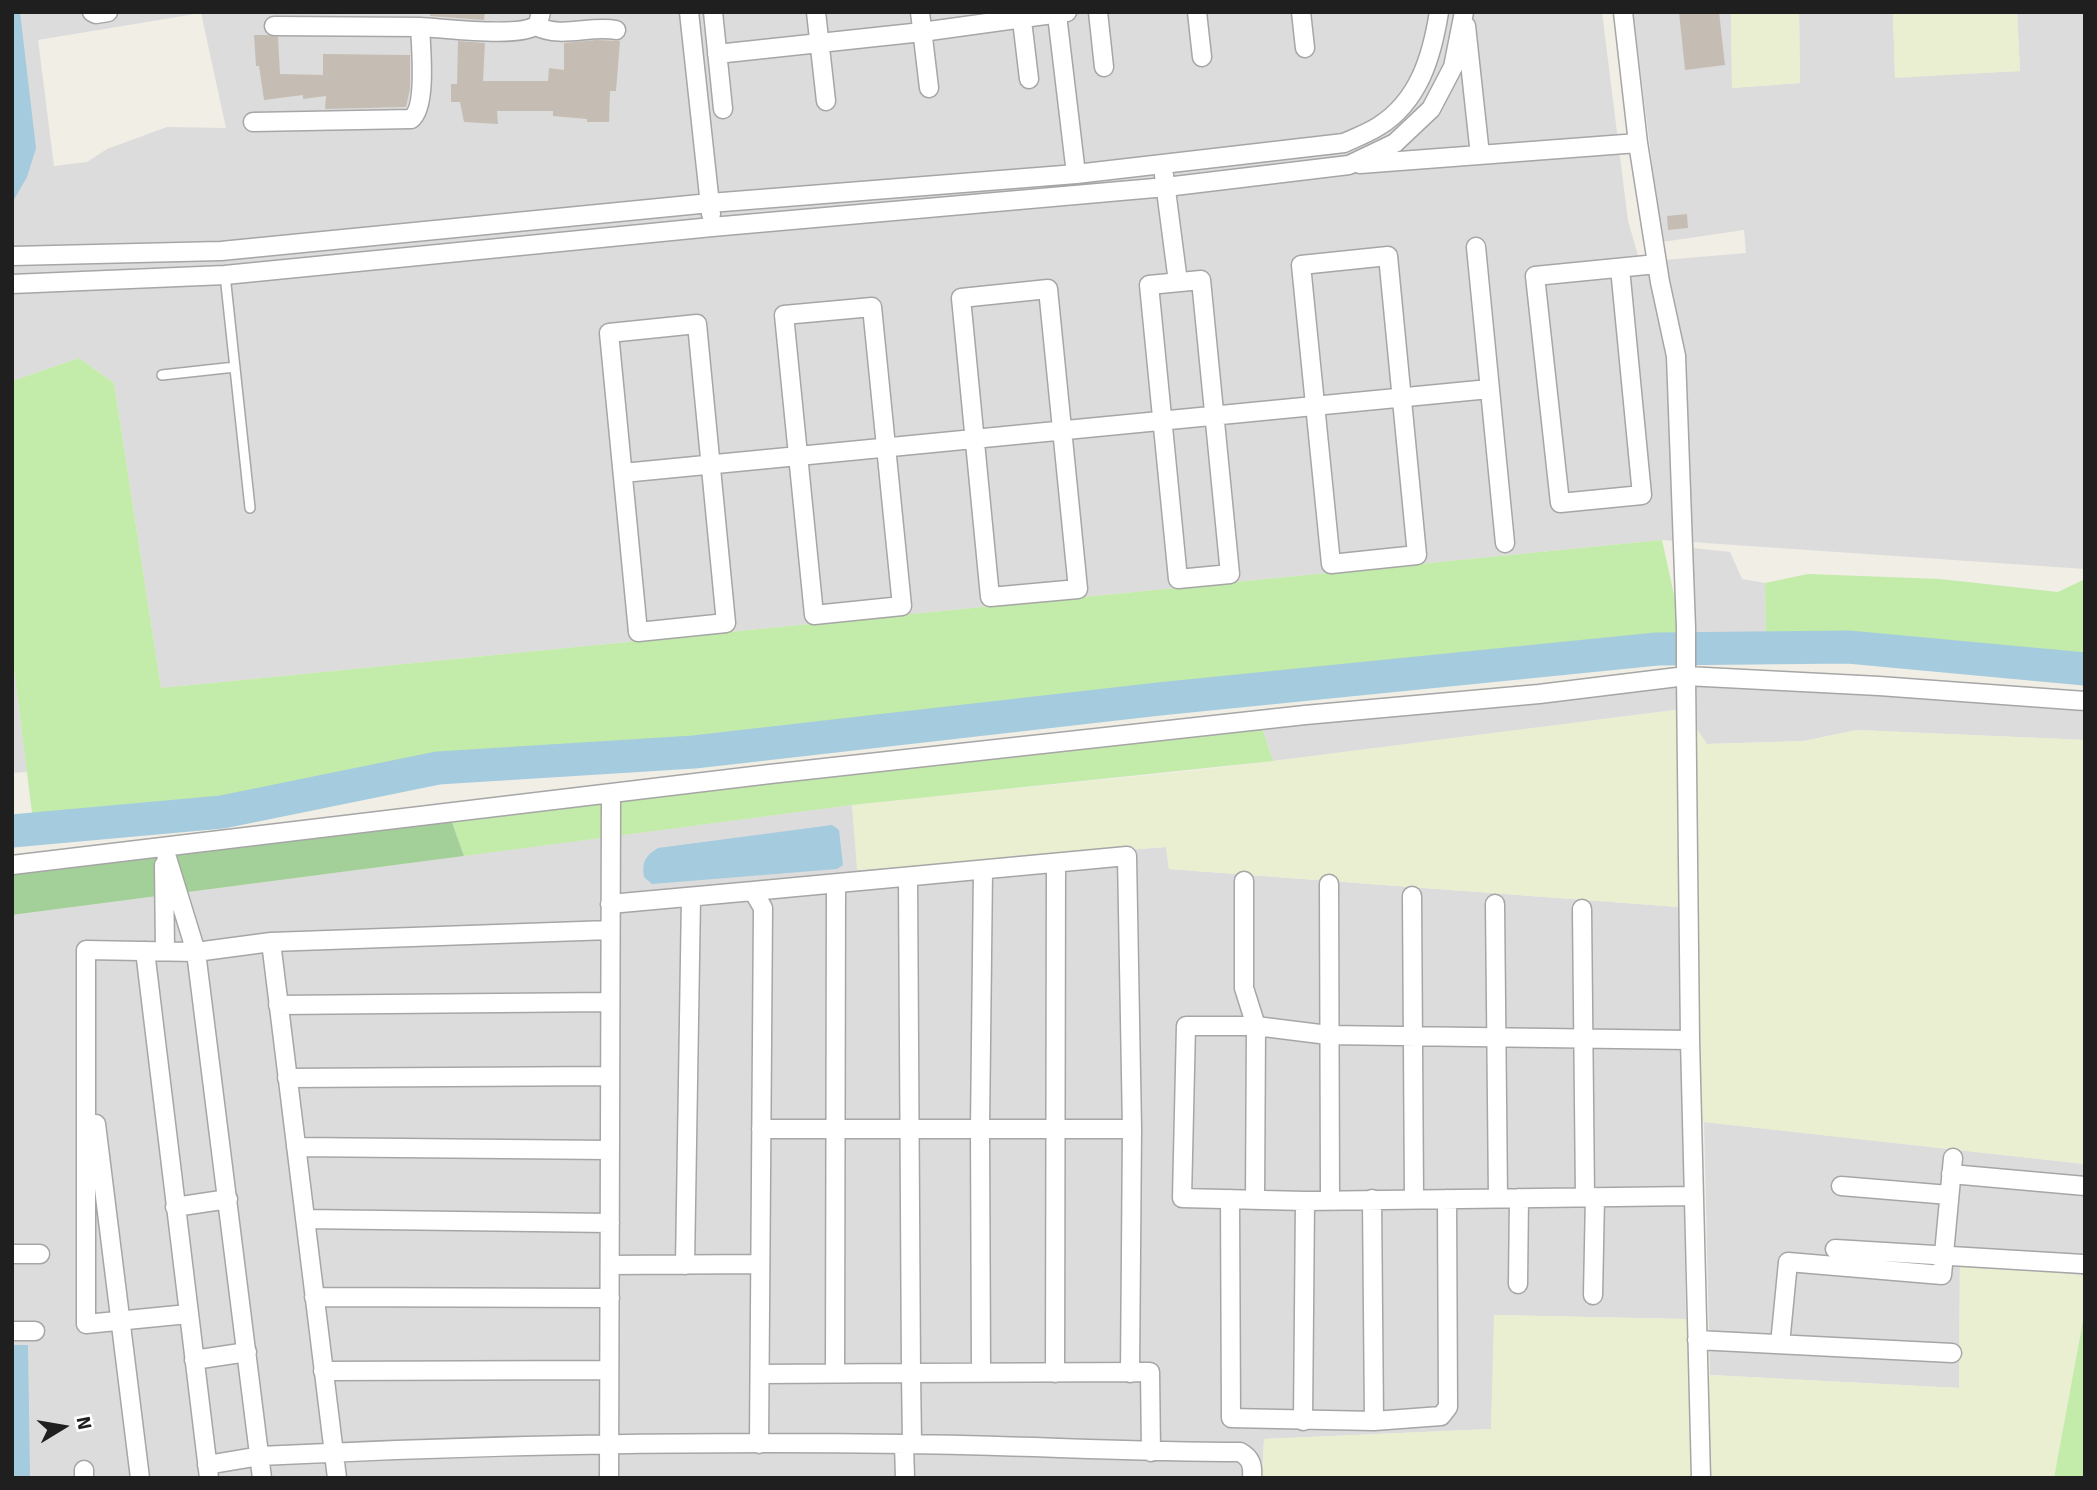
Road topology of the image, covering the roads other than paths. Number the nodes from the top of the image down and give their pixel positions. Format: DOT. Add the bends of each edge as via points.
graph roads {
  1 [pos="92,12"];
  2 [pos="107,12"];
  3 [pos="689,12"];
  4 [pos="713,12"];
  5 [pos="816,12"];
  6 [pos="920,12"];
  7 [pos="1098,12"];
  8 [pos="1197,12"];
  9 [pos="1301,12"];
  10 [pos="1439,12"];
  11 [pos="1465,12"];
  12 [pos="1623,12"];
  13 [pos="1062,13"];
  14 [pos="1022,16"];
  15 [pos="539,19"];
  16 [pos="274,26"];
  17 [pos="420,27"];
  18 [pos="616,30"];
  19 [pos="922,32"];
  20 [pos="819,44"];
  21 [pos="1305,48"];
  22 [pos="717,54"];
  23 [pos="1202,57"];
  24 [pos="1104,67"];
  25 [pos="1029,79"];
  26 [pos="929,88"];
  27 [pos="825,100"];
  28 [pos="723,109"];
  29 [pos="253,122"];
  30 [pos="1638,142"];
  31 [pos="1480,155"];
  32 [pos="1163,165"];
  33 [pos="1349,165"];
  34 [pos="1076,174"];
  35 [pos="1166,187"];
  36 [pos="710,203"];
  37 [pos="712,227"];
  38 [pos="1476,247"];
  39 [pos="12,256"];
  40 [pos="1657,264"];
  41 [pos="1620,268"];
  42 [pos="225,275"];
  43 [pos="1178,282"];
  44 [pos="12,285"];
  45 [pos="235,367"];
  46 [pos="162,375"];
  47 [pos="1489,389"];
  48 [pos="1402,397"];
  49 [pos="1315,406"];
  50 [pos="1215,415"];
  51 [pos="1162,421"];
  52 [pos="1062,430"];
  53 [pos="975,439"];
  54 [pos="886,447"];
  55 [pos="798,456"];
  56 [pos="711,464"];
  57 [pos="623,473"];
  58 [pos="250,508"];
  59 [pos="1505,543"];
  60 [pos="1686,671"];
  61 [pos="2085,701"];
  62 [pos="611,794"];
  63 [pos="164,848"];
  64 [pos="1056,863"];
  65 [pos="12,865"];
  66 [pos="983,870"];
  67 [pos="908,877"];
  68 [pos="1244,881"];
  69 [pos="836,884"];
  70 [pos="1329,884"];
  71 [pos="753,891"];
  72 [pos="1412,896"];
  73 [pos="691,897"];
  74 [pos="610,904"];
  75 [pos="1495,904"];
  76 [pos="1582,909"];
  77 [pos="610,930"];
  78 [pos="271,942"];
  79 [pos="145,951"];
  80 [pos="165,951"];
  81 [pos="197,952"];
  82 [pos="610,1002"];
  83 [pos="278,1005"];
  84 [pos="1256,1026"];
  85 [pos="1328,1035"];
  86 [pos="1414,1037"];
  87 [pos="1498,1039"];
  88 [pos="1582,1039"];
  89 [pos="1690,1040"];
  90 [pos="86,1046"];
  91 [pos="610,1076"];
  92 [pos="287,1078"];
  93 [pos="980,1128"];
  94 [pos="1057,1128"];
  95 [pos="761,1129"];
  96 [pos="836,1129"];
  97 [pos="910,1129"];
  98 [pos="1132,1129"];
  99 [pos="296,1147"];
  100 [pos="610,1150"];
  101 [pos="1841,1186"];
  102 [pos="2085,1186"];
  103 [pos="1949,1195"];
  104 [pos="1693,1196"];
  105 [pos="1590,1197"];
  106 [pos="1414,1198"];
  107 [pos="1498,1198"];
  108 [pos="1519,1198"];
  109 [pos="228,1199"];
  110 [pos="1230,1199"];
  111 [pos="1330,1199"];
  112 [pos="1372,1199"];
  113 [pos="1447,1199"];
  114 [pos="1255,1200"];
  115 [pos="1305,1200"];
  116 [pos="175,1206"];
  117 [pos="305,1219"];
  118 [pos="610,1223"];
  119 [pos="1835,1249"];
  120 [pos="12,1254"];
  121 [pos="40,1254"];
  122 [pos="1943,1256"];
  123 [pos="760,1264"];
  124 [pos="610,1265"];
  125 [pos="685,1265"];
  126 [pos="2083,1265"];
  127 [pos="1518,1284"];
  128 [pos="1593,1295"];
  129 [pos="314,1297"];
  130 [pos="610,1298"];
  131 [pos="188,1314"];
  132 [pos="120,1321"];
  133 [pos="12,1331"];
  134 [pos="35,1331"];
  135 [pos="1697,1340"];
  136 [pos="1780,1344"];
  137 [pos="247,1352"];
  138 [pos="1952,1353"];
  139 [pos="194,1360"];
  140 [pos="609,1370"];
  141 [pos="324,1371"];
  142 [pos="981,1371"];
  143 [pos="835,1373"];
  144 [pos="911,1373"];
  145 [pos="1055,1373"];
  146 [pos="1130,1373"];
  147 [pos="760,1374"];
  148 [pos="1374,1420"];
  149 [pos="1303,1421"];
  150 [pos="609,1443"];
  151 [pos="759,1444"];
  152 [pos="908,1444"];
  153 [pos="334,1452"];
  154 [pos="1151,1452"];
  155 [pos="260,1456"];
  156 [pos="208,1471"];
  157 [pos="140,1478"];
  158 [pos="262,1478"];
  159 [pos="337,1478"];
  160 [pos="609,1478"];
  161 [pos="905,1478"];
  162 [pos="1252,1478"];
  163 [pos="1701,1478"];
  1 -- 2 [label="street"];
  3 -- 36 [label="street"];
  4 -- 22 [label="street"];
  5 -- 20 [label="street"];
  6 -- 19 [label="street"];
  7 -- 24 [label="street"];
  8 -- 23 [label="street"];
  9 -- 21 [label="street"];
  10 -- 32 [label="street" via="1429,60 1413,94 1380,125 1344,143"];
  11 -- 31 [label="street"];
  11 -- 33 [label="street" via="1453,66 1431,109 1395,143"];
  12 -- 30 [label="street"];
  13 -- 14 [label="street"];
  13 -- 34 [label="street"];
  14 -- 19 [label="street"];
  14 -- 25 [label="street"];
  15 -- 17 [label="street" via="530,30"];
  15 -- 18 [label="street" via="555,32"];
  16 -- 17 [label="street"];
  17 -- 29 [label="street" via="421,86 414,118"];
  19 -- 20 [label="street"];
  19 -- 26 [label="street"];
  20 -- 22 [label="street"];
  20 -- 27 [label="street"];
  22 -- 28 [label="street"];
  30 -- 31 [label="street"];
  30 -- 40 [label="street"];
  31 -- 33 [label="street"];
  32 -- 34 [label="street"];
  32 -- 35 [label="street"];
  33 -- 35 [label="street"];
  34 -- 36 [label="street"];
  35 -- 37 [label="street"];
  35 -- 43 [label="street"];
  36 -- 37 [label="street"];
  36 -- 39 [label="street" via="221,251"];
  37 -- 42 [label="street"];
  38 -- 47 [label="street"];
  40 -- 41 [label="street"];
  40 -- 60 [label="street" via="1676,356"];
  41 -- 41 [label="street" via="1642,495 1560,503 1535,276"];
  42 -- 44 [label="street"];
  42 -- 45 [label="lane"];
  43 -- 50 [label="street" via="1201,280"];
  43 -- 51 [label="street" via="1149,285"];
  45 -- 46 [label="lane"];
  45 -- 58 [label="lane"];
  47 -- 48 [label="street"];
  47 -- 59 [label="street"];
  48 -- 49 [label="street"];
  48 -- 49 [label="street" via="1388,256 1326,262 1301,265"];
  48 -- 49 [label="street" via="1417,555 1331,564"];
  49 -- 50 [label="street"];
  50 -- 51 [label="street"];
  50 -- 51 [label="street" via="1230,574 1178,579"];
  51 -- 52 [label="street"];
  52 -- 53 [label="street"];
  52 -- 53 [label="street" via="1048,289 961,298"];
  52 -- 53 [label="street" via="1078,589 990,597"];
  53 -- 54 [label="street"];
  54 -- 55 [label="street"];
  54 -- 55 [label="street" via="872,307 784,316"];
  54 -- 55 [label="street" via="902,606 814,615"];
  55 -- 56 [label="street"];
  56 -- 57 [label="street"];
  56 -- 57 [label="street" via="697,324 609,333"];
  56 -- 57 [label="street" via="726,623 638,632"];
  60 -- 61 [label="street"];
  60 -- 62 [label="street" via="1539,694 1305,715"];
  60 -- 89 [label="street"];
  62 -- 63 [label="street"];
  62 -- 74 [label="street"];
  63 -- 65 [label="street"];
  63 -- 80 [label="street"];
  63 -- 81 [label="street"];
  64 -- 66 [label="street"];
  64 -- 94 [label="street"];
  64 -- 98 [label="street" via="1128,856"];
  66 -- 67 [label="street"];
  66 -- 93 [label="street"];
  67 -- 69 [label="street"];
  67 -- 97 [label="street"];
  68 -- 84 [label="street" via="1244,988"];
  69 -- 71 [label="street"];
  69 -- 96 [label="street"];
  70 -- 85 [label="street"];
  71 -- 73 [label="street"];
  71 -- 95 [label="street" via="763,908"];
  72 -- 86 [label="street"];
  73 -- 74 [label="street"];
  73 -- 125 [label="street"];
  74 -- 77 [label="street"];
  75 -- 87 [label="street"];
  76 -- 88 [label="street"];
  77 -- 78 [label="street"];
  77 -- 82 [label="street"];
  78 -- 81 [label="street"];
  78 -- 83 [label="street"];
  79 -- 80 [label="street"];
  79 -- 90 [label="street" via="86,950"];
  79 -- 116 [label="street"];
  80 -- 81 [label="street"];
  81 -- 109 [label="street"];
  82 -- 83 [label="street"];
  82 -- 91 [label="street"];
  83 -- 92 [label="street"];
  84 -- 85 [label="street"];
  84 -- 110 [label="street" via="1186,1026 1182,1198"];
  84 -- 114 [label="street"];
  85 -- 86 [label="street"];
  85 -- 111 [label="street"];
  86 -- 87 [label="street"];
  86 -- 106 [label="street"];
  87 -- 88 [label="street"];
  87 -- 107 [label="street"];
  88 -- 89 [label="street"];
  88 -- 105 [label="street"];
  89 -- 104 [label="street"];
  90 -- 132 [label="street"];
  90 -- 132 [label="street" via="86,1324"];
  91 -- 92 [label="street"];
  91 -- 100 [label="street"];
  92 -- 99 [label="street"];
  93 -- 94 [label="street"];
  93 -- 97 [label="street"];
  93 -- 142 [label="street"];
  94 -- 98 [label="street"];
  94 -- 145 [label="street"];
  95 -- 96 [label="street"];
  95 -- 123 [label="street"];
  96 -- 97 [label="street"];
  96 -- 143 [label="street"];
  97 -- 144 [label="street"];
  98 -- 146 [label="street"];
  99 -- 100 [label="street"];
  99 -- 117 [label="street"];
  100 -- 118 [label="street"];
  101 -- 103 [label="street"];
  102 -- 103 [label="street" via="1952,1166"];
  103 -- 122 [label="street"];
  104 -- 105 [label="street"];
  104 -- 135 [label="street"];
  105 -- 108 [label="street"];
  105 -- 128 [label="street"];
  106 -- 112 [label="street"];
  106 -- 113 [label="street"];
  107 -- 108 [label="street"];
  107 -- 113 [label="street"];
  108 -- 127 [label="street"];
  109 -- 116 [label="street"];
  109 -- 137 [label="street"];
  110 -- 114 [label="street"];
  110 -- 149 [label="street" via="1231,1418"];
  111 -- 112 [label="street"];
  111 -- 115 [label="street"];
  112 -- 148 [label="street"];
  113 -- 148 [label="street" via="1446,1412"];
  114 -- 115 [label="street"];
  115 -- 149 [label="street"];
  116 -- 131 [label="street"];
  117 -- 118 [label="street"];
  117 -- 129 [label="street"];
  118 -- 124 [label="street"];
  119 -- 122 [label="street"];
  120 -- 121 [label="street"];
  122 -- 126 [label="street"];
  122 -- 136 [label="street" via="1942,1275 1788,1262"];
  123 -- 125 [label="street"];
  123 -- 147 [label="street"];
  124 -- 125 [label="street"];
  124 -- 130 [label="street"];
  129 -- 130 [label="street"];
  129 -- 141 [label="street"];
  130 -- 140 [label="street"];
  131 -- 132 [label="street"];
  131 -- 139 [label="street"];
  132 -- 157 [label="street"];
  133 -- 134 [label="street"];
  135 -- 136 [label="street"];
  135 -- 163 [label="street"];
  136 -- 138 [label="street"];
  137 -- 139 [label="street"];
  137 -- 155 [label="street"];
  139 -- 156 [label="street"];
  140 -- 141 [label="street"];
  140 -- 150 [label="street"];
  141 -- 153 [label="street"];
  142 -- 144 [label="street"];
  142 -- 145 [label="street"];
  143 -- 144 [label="street"];
  143 -- 147 [label="street"];
  144 -- 152 [label="street"];
  145 -- 146 [label="street"];
  146 -- 154 [label="street" via="1150,1372"];
  147 -- 151 [label="street"];
  148 -- 149 [label="street"];
  150 -- 151 [label="street"];
  150 -- 153 [label="street"];
  150 -- 160 [label="street"];
  151 -- 152 [label="street"];
  152 -- 154 [label="street"];
  152 -- 161 [label="street"];
  153 -- 155 [label="street"];
  153 -- 159 [label="street"];
  154 -- 162 [label="street" via="1240,1452 1253,1466"];
  155 -- 156 [label="street"];
  155 -- 158 [label="street"];
}
